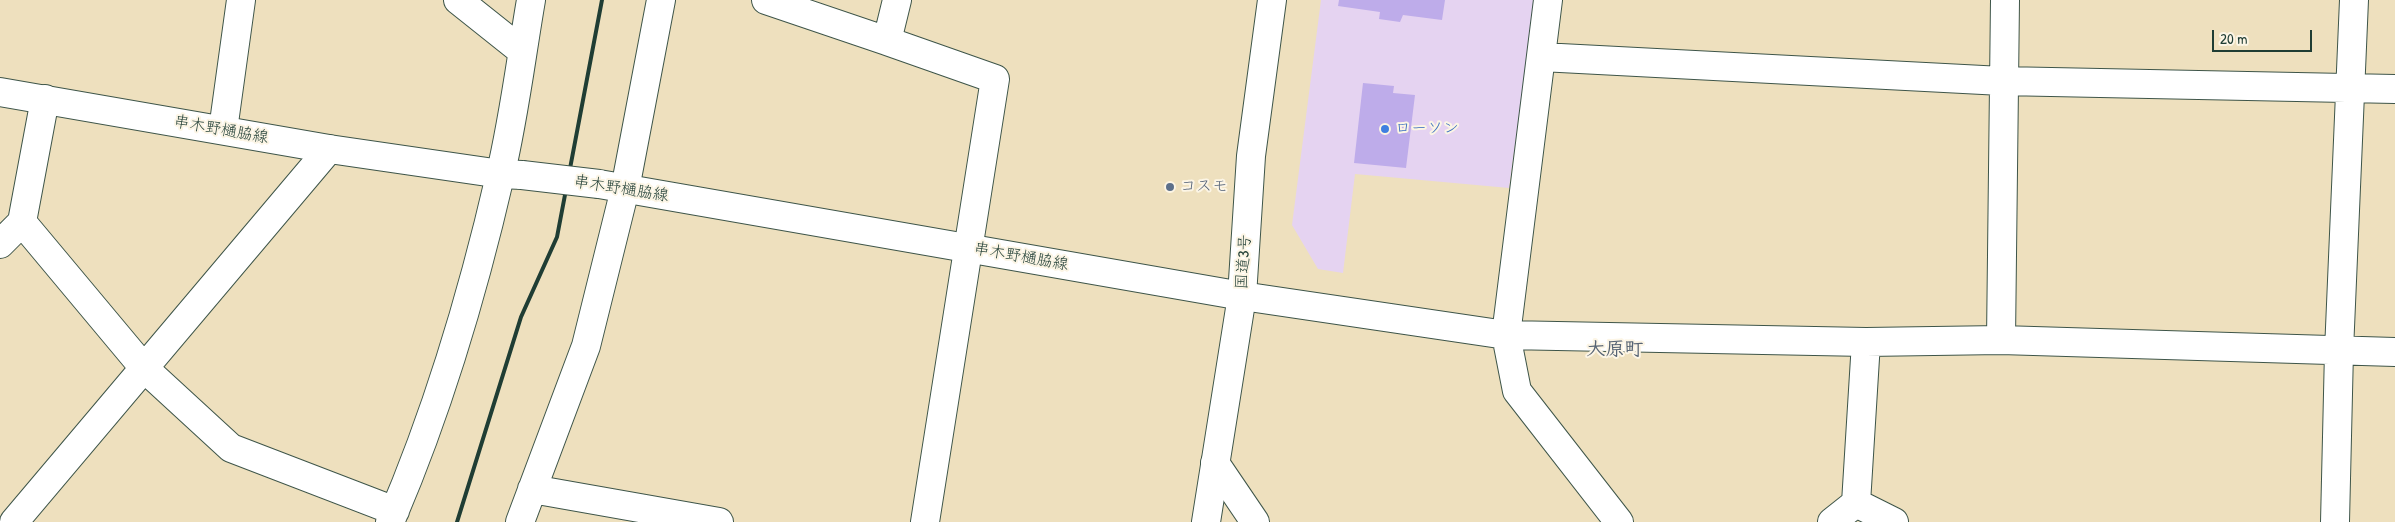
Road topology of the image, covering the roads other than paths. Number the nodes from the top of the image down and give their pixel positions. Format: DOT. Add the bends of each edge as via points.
graph roads {
  1 [pos="241,0"];
  2 [pos="458,0"];
  3 [pos="531,0"];
  4 [pos="661,0"];
  5 [pos="766,0"];
  6 [pos="897,0"];
  7 [pos="1272,0"];
  8 [pos="1548,0"];
  9 [pos="2005,0"];
  10 [pos="2354,0"];
  11 [pos="887,40"];
  12 [pos="522,51"];
  13 [pos="1541,58"];
  14 [pos="2002,81"];
  15 [pos="2352,87"];
  16 [pos="2395,89"];
  17 [pos="0,92"];
  18 [pos="45,100"];
  19 [pos="223,130"];
  20 [pos="329,149"];
  21 [pos="511,175"];
  22 [pos="625,189"];
  23 [pos="22,222"];
  24 [pos="0,244"];
  25 [pos="970,248"];
  26 [pos="1242,296"];
  27 [pos="1506,336"];
  28 [pos="2000,340"];
  29 [pos="1866,342"];
  30 [pos="2339,351"];
  31 [pos="2395,352"];
  32 [pos="144,368"];
  33 [pos="1215,462"];
  34 [pos="532,489"];
  35 [pos="1856,503"];
  36 [pos="392,516"];
  37 [pos="14,522"];
  38 [pos="520,522"];
  39 [pos="720,522"];
  40 [pos="925,522"];
  41 [pos="1206,522"];
  42 [pos="1255,522"];
  43 [pos="1619,522"];
  44 [pos="1832,522"];
  45 [pos="1894,522"];
  46 [pos="2335,522"];
  1 -- 19 [label="main road"];
  2 -- 12 [label="main road"];
  3 -- 12 [label="main road"];
  4 -- 22 [label="main road"];
  5 -- 11 [label="main road"];
  6 -- 11 [label="main road"];
  7 -- 26 [label="main road, 国道3号" via="1251,156"];
  8 -- 13 [label="main road"];
  9 -- 14 [label="main road"];
  10 -- 15 [label="main road"];
  11 -- 25 [label="main road" via="995,79"];
  12 -- 21 [label="main road"];
  13 -- 14 [label="main road"];
  13 -- 27 [label="main road"];
  14 -- 15 [label="main road"];
  14 -- 28 [label="main road"];
  15 -- 16 [label="main road"];
  15 -- 30 [label="main road"];
  17 -- 18 [label="main road, 串木野樋脇線"];
  18 -- 19 [label="main road, 串木野樋脇線"];
  18 -- 23 [label="main road"];
  19 -- 20 [label="main road, 串木野樋脇線"];
  20 -- 21 [label="main road, 串木野樋脇線"];
  20 -- 32 [label="main road"];
  21 -- 22 [label="main road, 串木野樋脇線, bridge"];
  21 -- 36 [label="main road" via="418,454"];
  22 -- 25 [label="main road, 串木野樋脇線"];
  22 -- 34 [label="main road" via="586,346"];
  23 -- 24 [label="main road"];
  23 -- 32 [label="main road"];
  25 -- 26 [label="main road, 串木野樋脇線"];
  25 -- 40 [label="main road"];
  26 -- 27 [label="main road, 串木野樋脇線"];
  26 -- 33 [label="main road, 国道3号"];
  27 -- 29 [label="main road, 串木野樋脇線"];
  27 -- 43 [label="main road" via="1517,391"];
  28 -- 29 [label="main road, 串木野樋脇線"];
  28 -- 30 [label="main road, 串木野樋脇線"];
  29 -- 35 [label="main road"];
  30 -- 31 [label="main road, 串木野樋脇線"];
  30 -- 46 [label="main road"];
  32 -- 36 [label="main road" via="231,448"];
  32 -- 37 [label="main road"];
  33 -- 41 [label="main road, 国道3号"];
  33 -- 42 [label="main road"];
  34 -- 38 [label="main road"];
  34 -- 39 [label="main road"];
  35 -- 44 [label="main road"];
  35 -- 45 [label="main road"];
}
